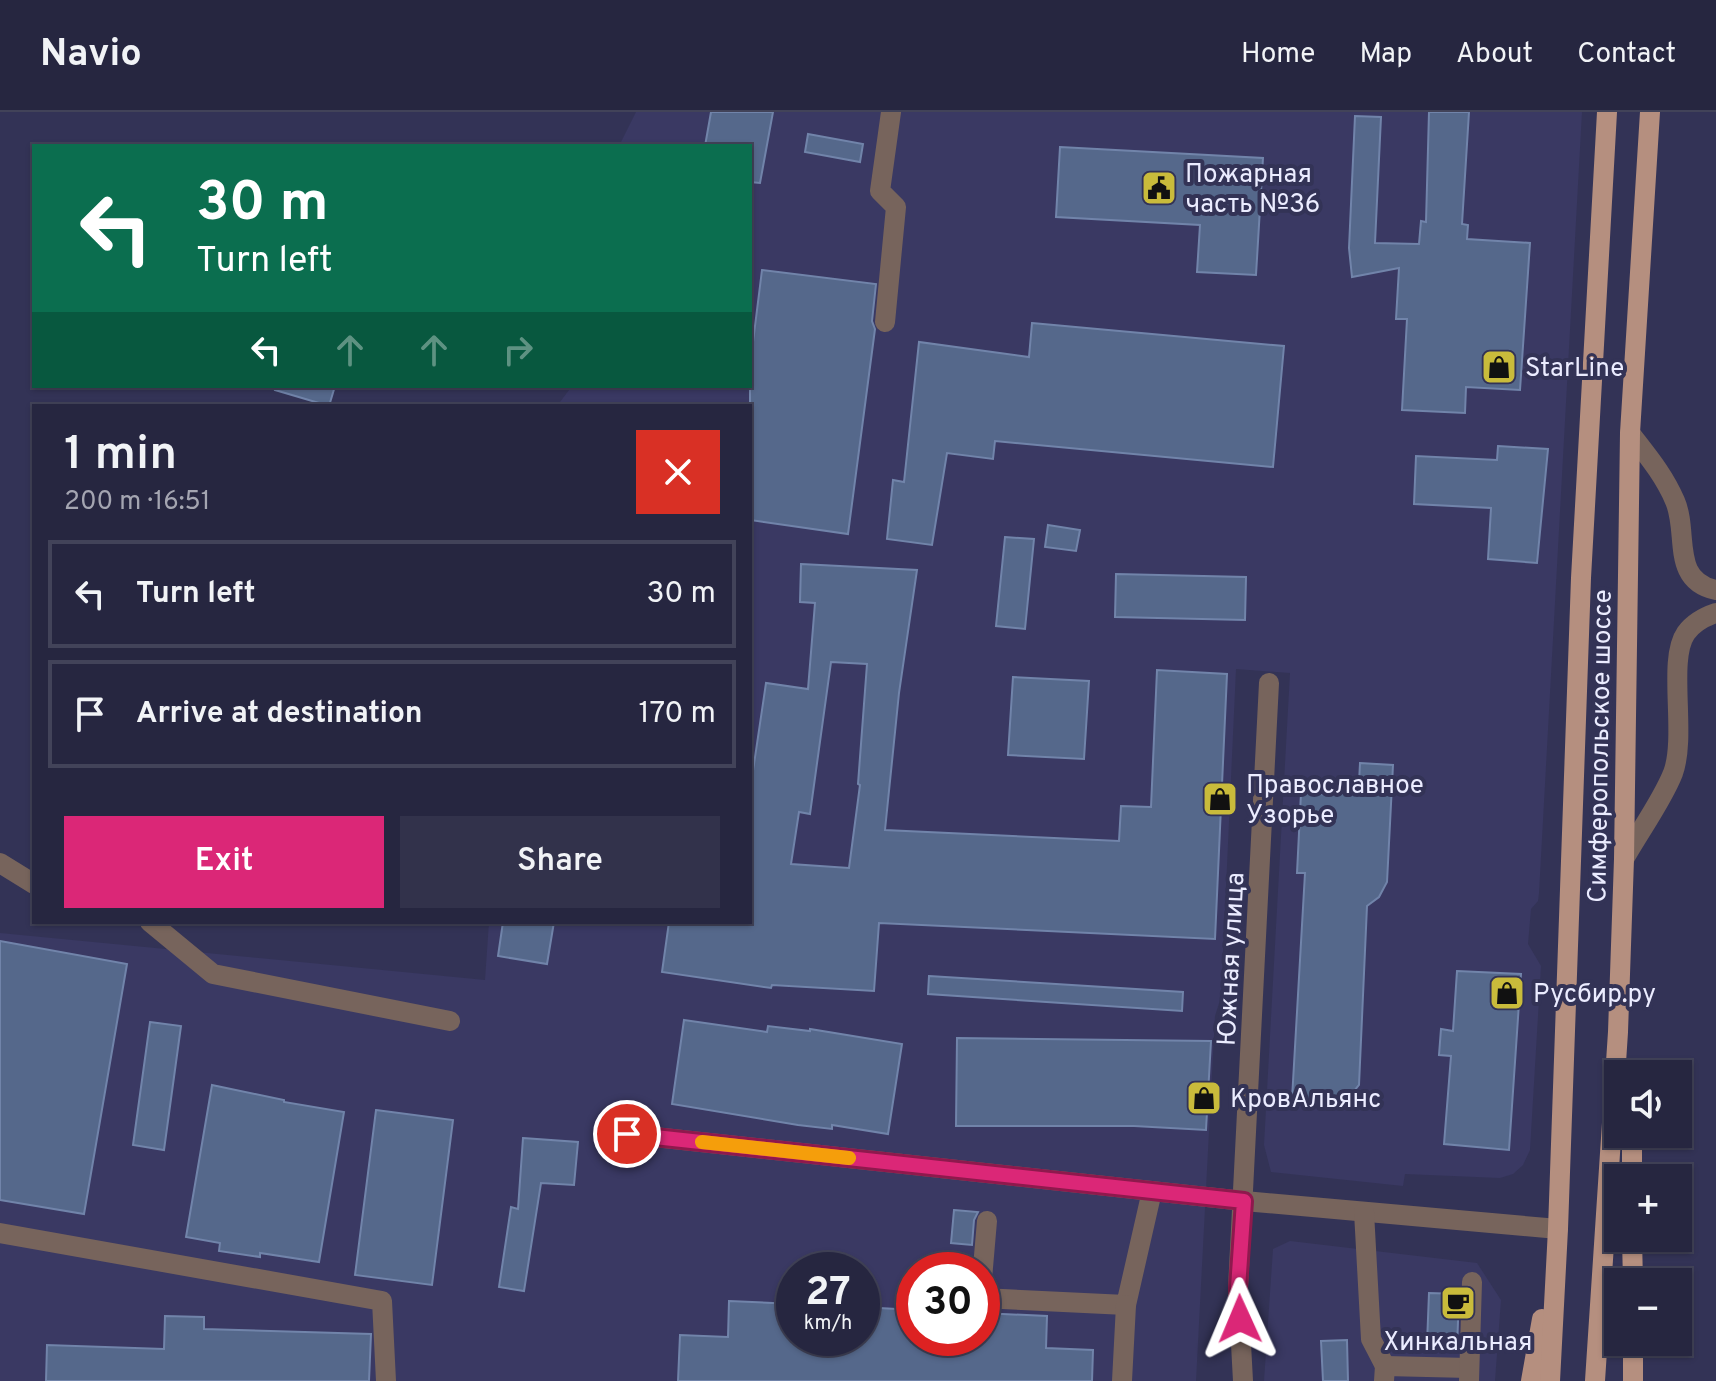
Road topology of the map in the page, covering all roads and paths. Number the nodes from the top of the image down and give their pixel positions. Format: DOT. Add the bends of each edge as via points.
graph roads {
  1 [pos="891,112"];
  2 [pos="1607,112"];
  3 [pos="1650,112"];
  4 [pos="885,322"];
  5 [pos="1630,433"];
  6 [pos="1716,590"];
  7 [pos="1716,613"];
  8 [pos="1269,683"];
  9 [pos="1624,859"];
  10 [pos="0,863"];
  11 [pos="32,883"];
  12 [pos="152,924"];
  13 [pos="450,1021"];
  14 [pos="1618,1032"];
  15 [pos="1623,1060"];
  16 [pos="627,1134"];
  17 [pos="1152,1191"];
  18 [pos="1244,1201"];
  19 [pos="1364,1212"];
  20 [pos="987,1221"];
  21 [pos="0,1233"];
  22 [pos="1557,1237"];
  23 [pos="984,1252"];
  24 [pos="1472,1282"];
  25 [pos="1000,1299"];
  26 [pos="1126,1305"];
  27 [pos="1633,1356"];
  28 [pos="1385,1373"];
  29 [pos="1469,1375"];
  30 [pos="1128,1377"];
  31 [pos="386,1381"];
  32 [pos="1243,1381"];
  33 [pos="1531,1381"];
  34 [pos="1550,1381"];
  35 [pos="1595,1381"];
  36 [pos="1633,1381"];
  1 -- 4 [label="street" via="880,191 896,207"];
  2 -- 22 [label="main road, Симферопольское шоссе" via="1581,578"];
  3 -- 5 [label="main road, Симферопольское шоссе"];
  5 -- 6 [label="street" via="1664,478 1677,506 1687,570 1695,582"];
  5 -- 9 [label="main road, Симферопольское шоссе"];
  7 -- 9 [label="street" via="1700,618 1684,635 1678,662 1680,748 1672,775"];
  8 -- 18 [label="street, Южная улица"];
  9 -- 14 [label="main road, Симферопольское шоссе"];
  10 -- 11 [label="street"];
  12 -- 13 [label="street" via="213,974"];
  14 -- 15 [label="main road"];
  14 -- 35 [label="main road, Симферопольское шоссе"];
  16 -- 17 [label="street"];
  17 -- 18 [label="street"];
  17 -- 26 [label="street"];
  18 -- 19 [label="street"];
  18 -- 32 [label="street, Южная улица" via="1238,1288"];
  19 -- 22 [label="street"];
  19 -- 28 [label="street" via="1371,1339"];
  20 -- 23 [label="street"];
  21 -- 31 [label="street" via="382,1301"];
  22 -- 33 [label="main road"];
  22 -- 34 [label="main road, Симферопольское шоссе"];
  24 -- 29 [label="street"];
  25 -- 26 [label="street"];
  26 -- 30 [label="street"];
  27 -- 36 [label="main road"];
  28 -- 29 [label="street"];
}
